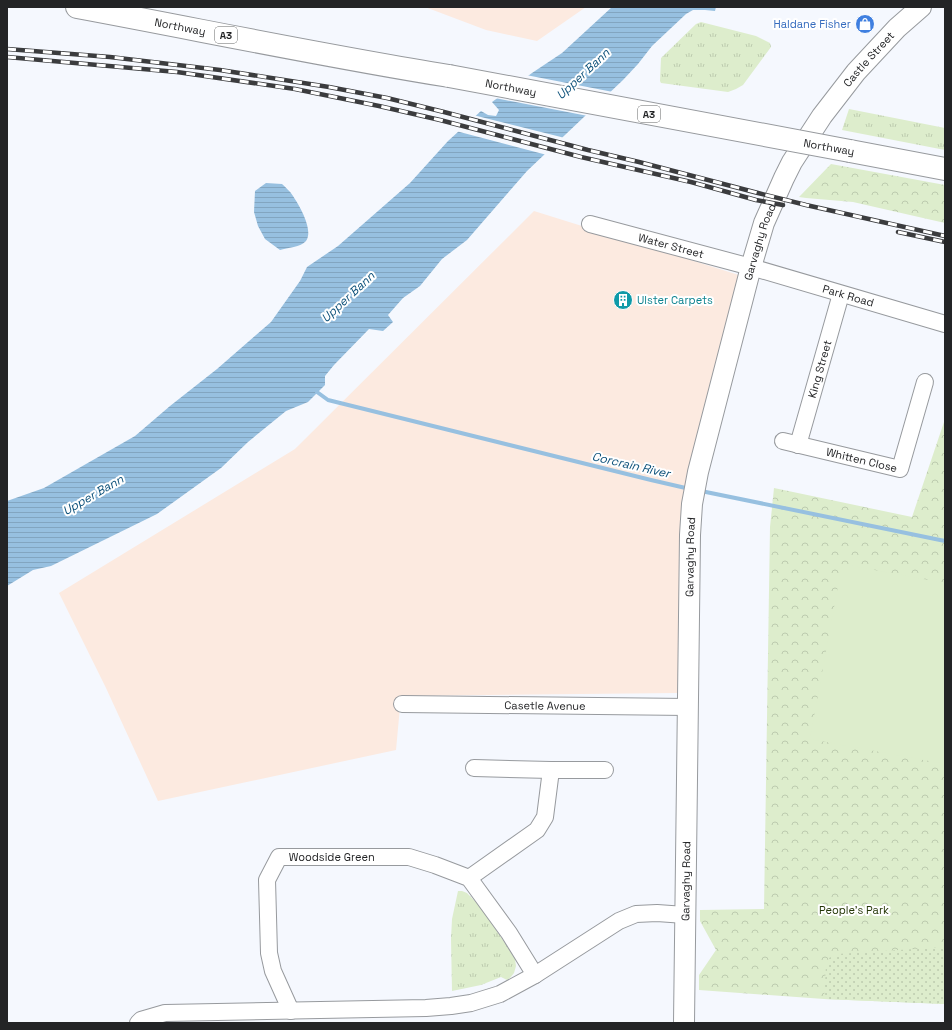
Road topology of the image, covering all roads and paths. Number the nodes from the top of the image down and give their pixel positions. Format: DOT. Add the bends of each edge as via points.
graph roads {
  1 [pos="77,7"];
  2 [pos="921,7"];
  3 [pos="822,116"];
  4 [pos="945,169"];
  5 [pos="590,224"];
  6 [pos="751,267"];
  7 [pos="841,294"];
  8 [pos="945,324"];
  9 [pos="925,382"];
  10 [pos="790,443"];
  11 [pos="402,704"];
  12 [pos="688,707"];
  13 [pos="474,768"];
  14 [pos="551,770"];
  15 [pos="605,770"];
  16 [pos="470,878"];
  17 [pos="685,915"];
  18 [pos="535,975"];
  19 [pos="291,1011"];
  20 [pos="138,1023"];
  21 [pos="684,1023"];
  1 -- 4 [label="highway, Northway / A3, bridge"];
  2 -- 3 [label="main road, Castle Street" via="863,64"];
  3 -- 6 [label="main road, Garvaghy Road" via="784,178 764,223"];
  5 -- 6 [label="street, Water Street"];
  6 -- 7 [label="street, Park Road"];
  6 -- 12 [label="main road, Garvaghy Road" via="692,504"];
  7 -- 8 [label="street, Park Road"];
  7 -- 10 [label="street, King Street"];
  9 -- 10 [label="street, Whitten Close" via="900,469"];
  11 -- 12 [label="street, Casetle Avenue"];
  12 -- 17 [label="main road, Garvaghy Road"];
  13 -- 14 [label="street"];
  14 -- 15 [label="street"];
  14 -- 16 [label="street" via="545,817 537,830"];
  16 -- 18 [label="street"];
  16 -- 19 [label="street, Woodside Green" via="409,857 279,857 267,880 269,953 273,971"];
  17 -- 18 [label="street" via="636,914 619,921"];
  17 -- 21 [label="main road, Garvaghy Road"];
  18 -- 19 [label="street" via="500,994 471,1003 426,1008"];
  19 -- 20 [label="street" via="164,1014"];
}
